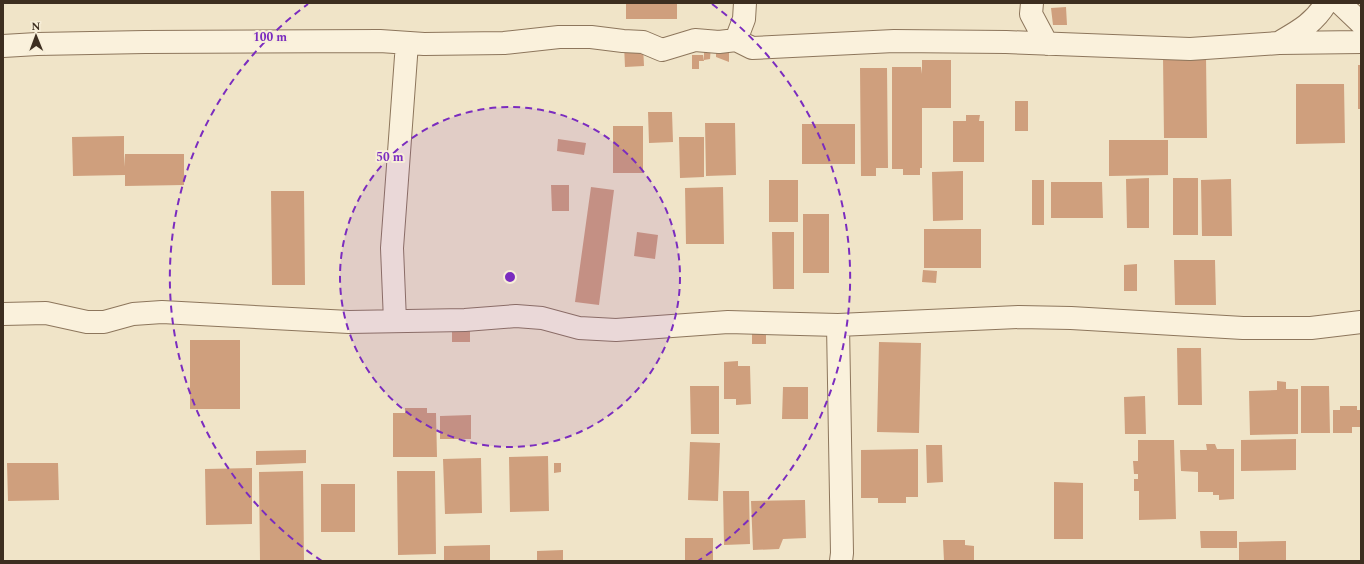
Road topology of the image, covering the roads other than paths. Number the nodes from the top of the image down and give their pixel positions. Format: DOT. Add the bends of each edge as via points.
graph roads {
  1 [pos="745,3"];
  2 [pos="1326,3"];
  3 [pos="1340,3"];
  4 [pos="1031,8"];
  5 [pos="1361,23"];
  6 [pos="736,40"];
  7 [pos="1006,42"];
  8 [pos="1361,42"];
  9 [pos="407,43"];
  10 [pos="1279,43"];
  11 [pos="1047,44"];
  12 [pos="3,46"];
  13 [pos="3,314"];
  14 [pos="395,321"];
  15 [pos="1361,322"];
  16 [pos="838,325"];
  17 [pos="841,561"];
  1 -- 6 [label="street" via="744,18"];
  2 -- 10 [label="street" via="1321,13 1308,25"];
  3 -- 5 [label="street"];
  4 -- 7 [label="street"];
  4 -- 11 [label="street"];
  6 -- 7 [label="street" via="752,48 894,42"];
  6 -- 9 [label="street" via="695,40 662,50 643,42 592,37 559,37 504,43"];
  7 -- 11 [label="street"];
  8 -- 10 [label="street"];
  9 -- 12 [label="street" via="145,42"];
  9 -- 14 [label="street" via="392,248"];
  10 -- 11 [label="street" via="1190,49"];
  13 -- 14 [label="street" via="46,313 87,322 104,322 133,314 162,312 349,322"];
  14 -- 16 [label="street" via="516,316 542,318 578,328 616,330 728,322"];
  15 -- 16 [label="street" via="1311,328 1243,328 1019,317"];
  16 -- 17 [label="street"];
}
